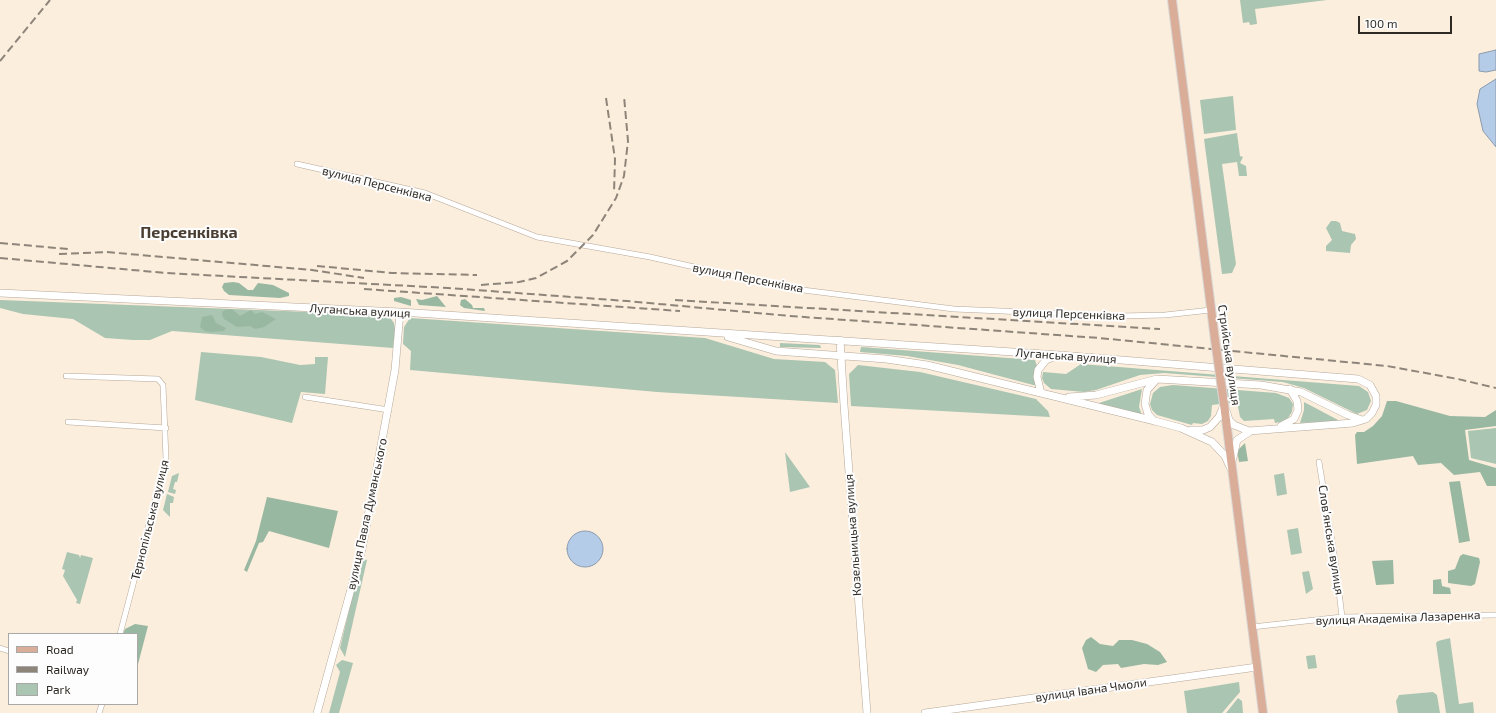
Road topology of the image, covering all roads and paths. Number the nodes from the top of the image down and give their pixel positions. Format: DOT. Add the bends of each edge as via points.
graph roads {
  1 [pos="1172,0"];
  2 [pos="297,164"];
  3 [pos="0,293"];
  4 [pos="1211,310"];
  5 [pos="400,312"];
  6 [pos="720,334"];
  7 [pos="840,340"];
  8 [pos="1059,355"];
  9 [pos="841,356"];
  10 [pos="66,376"];
  11 [pos="1157,379"];
  12 [pos="1290,390"];
  13 [pos="1041,393"];
  14 [pos="305,397"];
  15 [pos="1059,397"];
  16 [pos="1224,404"];
  17 [pos="389,410"];
  18 [pos="1366,419"];
  19 [pos="1154,421"];
  20 [pos="68,422"];
  21 [pos="166,428"];
  22 [pos="1181,428"];
  23 [pos="1273,429"];
  24 [pos="1251,431"];
  25 [pos="1319,462"];
  26 [pos="1234,477"];
  27 [pos="1496,615"];
  28 [pos="1342,617"];
  29 [pos="1252,627"];
  30 [pos="120,633"];
  31 [pos="1257,668"];
  32 [pos="317,713"];
  33 [pos="867,713"];
  34 [pos="925,713"];
  35 [pos="1263,713"];
  1 -- 4 [label="main road, Стрийська вулиця"];
  2 -- 4 [label="street, вулиця Персенківка" via="425,194 537,237 650,257 787,288 954,308 1120,316 1166,316"];
  3 -- 5 [label="main road, Луганська вулиця"];
  4 -- 16 [label="main road, Стрийська вулиця, bridge"];
  5 -- 6 [label="main road, Луганська вулиця"];
  5 -- 17 [label="main road, вулиця Павла Думанського"];
  6 -- 7 [label="main road, Луганська вулиця"];
  6 -- 9 [label="main road, Луганська вулиця" via="776,351"];
  7 -- 8 [label="main road, Луганська вулиця"];
  7 -- 9 [label="main road, Козельницька вулиця"];
  8 -- 13 [label="main road" via="1046,360 1038,370"];
  8 -- 18 [label="main road, Луганська вулиця" via="1358,379 1370,385 1375,393 1374,409"];
  9 -- 13 [label="main road, Луганська вулиця" via="927,365"];
  9 -- 33 [label="main road, Козельницька вулиця"];
  10 -- 21 [label="street, Тернопільська вулиця" via="158,379 163,385"];
  11 -- 12 [label="main road, Луганська вулиця" via="1261,385"];
  11 -- 15 [label="main road, Луганська вулиця" via="1096,395"];
  11 -- 19 [label="main road" via="1150,386 1145,399 1148,414"];
  12 -- 18 [label="main road, Луганська вулиця" via="1308,395 1354,418"];
  12 -- 23 [label="main road" via="1297,401 1297,414 1290,423"];
  13 -- 15 [label="main road, Луганська вулиця"];
  14 -- 17 [label="street"];
  15 -- 19 [label="main road, Луганська вулиця"];
  16 -- 22 [label="main road, Луганська вулиця" via="1219,417 1210,427 1195,430"];
  16 -- 24 [label="main road" via="1229,420 1234,425"];
  16 -- 26 [label="main road, Стрийська вулиця"];
  17 -- 32 [label="main road, вулиця Павла Думанського" via="362,549"];
  18 -- 23 [label="main road" via="1353,423"];
  19 -- 22 [label="main road, Луганська вулиця"];
  20 -- 21 [label="street"];
  21 -- 30 [label="street, Тернопільська вулиця" via="166,459"];
  22 -- 26 [label="main road, Луганська вулиця" via="1202,436 1217,446 1225,456"];
  23 -- 24 [label="main road"];
  24 -- 26 [label="main road" via="1239,437 1236,442 1233,451"];
  25 -- 28 [label="street, Словʼянська вулиця"];
  26 -- 29 [label="main road, Стрийська вулиця"];
  27 -- 28 [label="street, вулиця Академіка Лазаренка"];
  28 -- 29 [label="street, вулиця Академіка Лазаренка"];
  29 -- 31 [label="main road, Стрийська вулиця"];
  31 -- 34 [label="main road, вулиця Івана Чмоли"];
  31 -- 35 [label="main road, Стрийська вулиця"];
}
